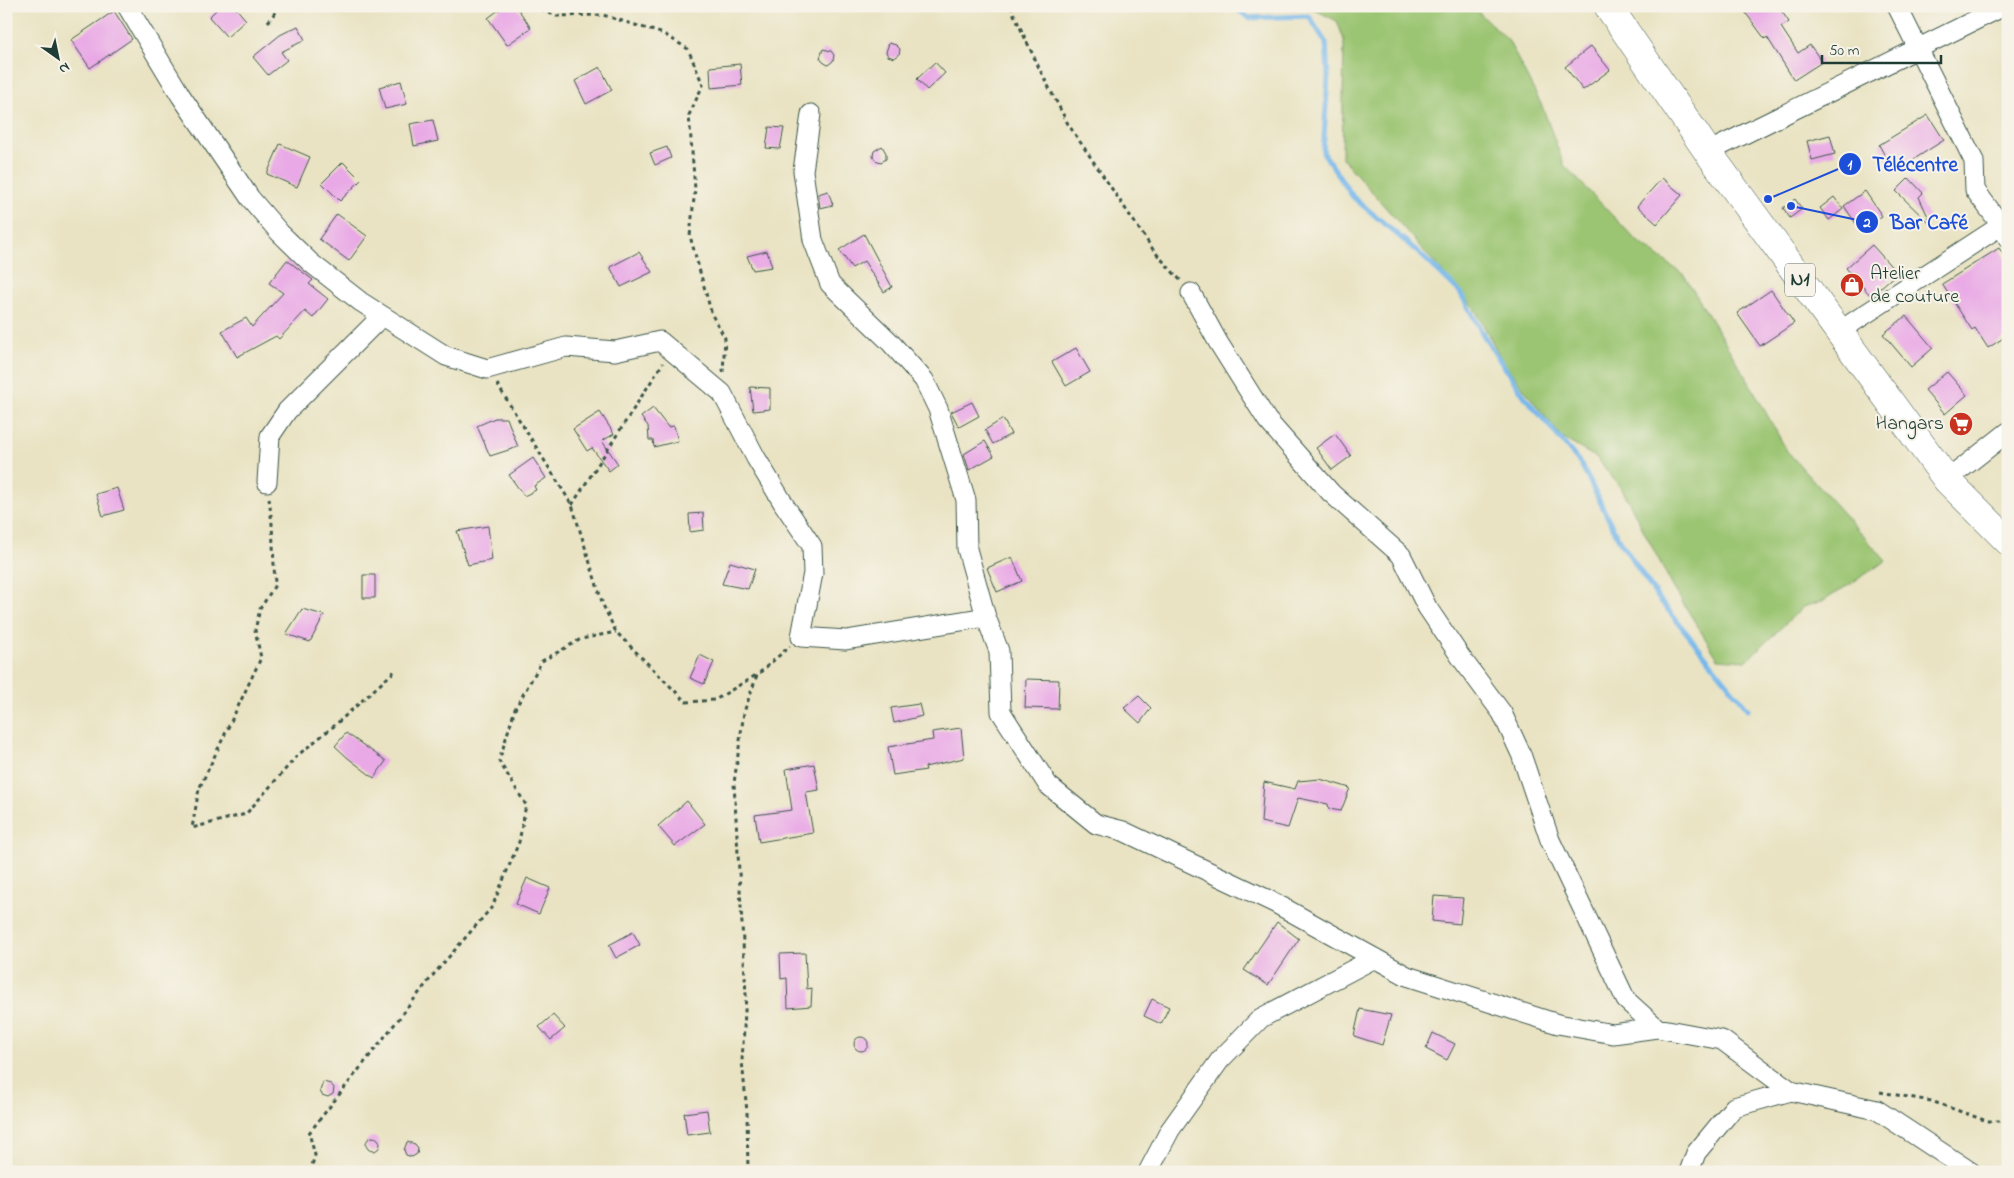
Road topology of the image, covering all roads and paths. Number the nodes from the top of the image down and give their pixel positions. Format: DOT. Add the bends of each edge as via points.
graph roads {
  1 [pos="127,6"];
  2 [pos="280,6"];
  3 [pos="534,6"];
  4 [pos="1010,6"];
  5 [pos="1608,6"];
  6 [pos="1897,6"];
  7 [pos="2004,6"];
  8 [pos="268,22"];
  9 [pos="1918,48"];
  10 [pos="811,114"];
  11 [pos="1708,152"];
  12 [pos="2005,228"];
  13 [pos="1191,293"];
  14 [pos="382,316"];
  15 [pos="1838,332"];
  16 [pos="671,350"];
  17 [pos="487,369"];
  18 [pos="722,393"];
  19 [pos="2008,432"];
  20 [pos="1947,480"];
  21 [pos="267,482"];
  22 [pos="572,504"];
  23 [pos="2008,541"];
  24 [pos="986,617"];
  25 [pos="616,632"];
  26 [pos="801,636"];
  27 [pos="397,669"];
  28 [pos="757,675"];
  29 [pos="1375,958"];
  30 [pos="1657,1028"];
  31 [pos="1791,1091"];
  32 [pos="1877,1110"];
  33 [pos="2008,1121"];
  34 [pos="310,1172"];
  35 [pos="748,1172"];
  36 [pos="1148,1172"];
  37 [pos="1689,1172"];
  38 [pos="1971,1172"];
  1 -- 14 [label="street" via="181,96 250,198 312,263"];
  2 -- 8 [label="path"];
  3 -- 18 [label="path" via="556,16 603,15 664,34 688,48 703,84 689,115 696,189 690,236 712,315 725,338"];
  4 -- 13 [label="path" via="1068,124 1154,251"];
  5 -- 11 [label="highway, N1"];
  6 -- 9 [label="street"];
  7 -- 9 [label="street"];
  9 -- 11 [label="street"];
  9 -- 12 [label="street" via="1974,161 1975,190"];
  10 -- 24 [label="street" via="803,172 813,240 830,284 924,380 938,409 966,500 967,549"];
  11 -- 15 [label="highway, N1"];
  12 -- 15 [label="street"];
  13 -- 30 [label="street" via="1267,420 1331,493 1401,555 1427,607 1502,713 1521,754 1550,840 1626,1000"];
  14 -- 17 [label="street" via="446,356"];
  14 -- 21 [label="street" via="287,410 270,436"];
  15 -- 20 [label="highway, N1"];
  16 -- 17 [label="street" via="660,340 616,351 566,347"];
  16 -- 18 [label="street"];
  16 -- 22 [label="path"];
  17 -- 22 [label="path"];
  18 -- 26 [label="street" via="756,458 812,546 813,573"];
  19 -- 20 [label="street"];
  20 -- 23 [label="highway, N1"];
  21 -- 27 [label="path" via="275,585 260,609 255,630 261,658 198,789 192,828 246,814 298,755"];
  22 -- 25 [label="path" via="603,605"];
  24 -- 26 [label="street" via="846,640"];
  24 -- 29 [label="street" via="999,651 1001,712 1048,785 1096,824 1123,831 1275,903"];
  25 -- 28 [label="path" via="686,702 715,700"];
  25 -- 34 [label="path" via="581,640 542,661 515,709 499,761 526,805 519,842 492,907 434,974 309,1133 315,1155"];
  26 -- 28 [label="path"];
  28 -- 35 [label="path" via="744,712 734,784 746,995 742,1061 748,1112"];
  29 -- 30 [label="street" via="1407,976 1558,1024 1613,1034"];
  29 -- 36 [label="street" via="1261,1018 1220,1060 1170,1130"];
  30 -- 31 [label="street" via="1722,1040"];
  31 -- 32 [label="street"];
  31 -- 37 [label="street" via="1734,1107 1696,1153"];
  32 -- 33 [label="path" via="1880,1092 1931,1101 1987,1120"];
  32 -- 38 [label="street"];
}
